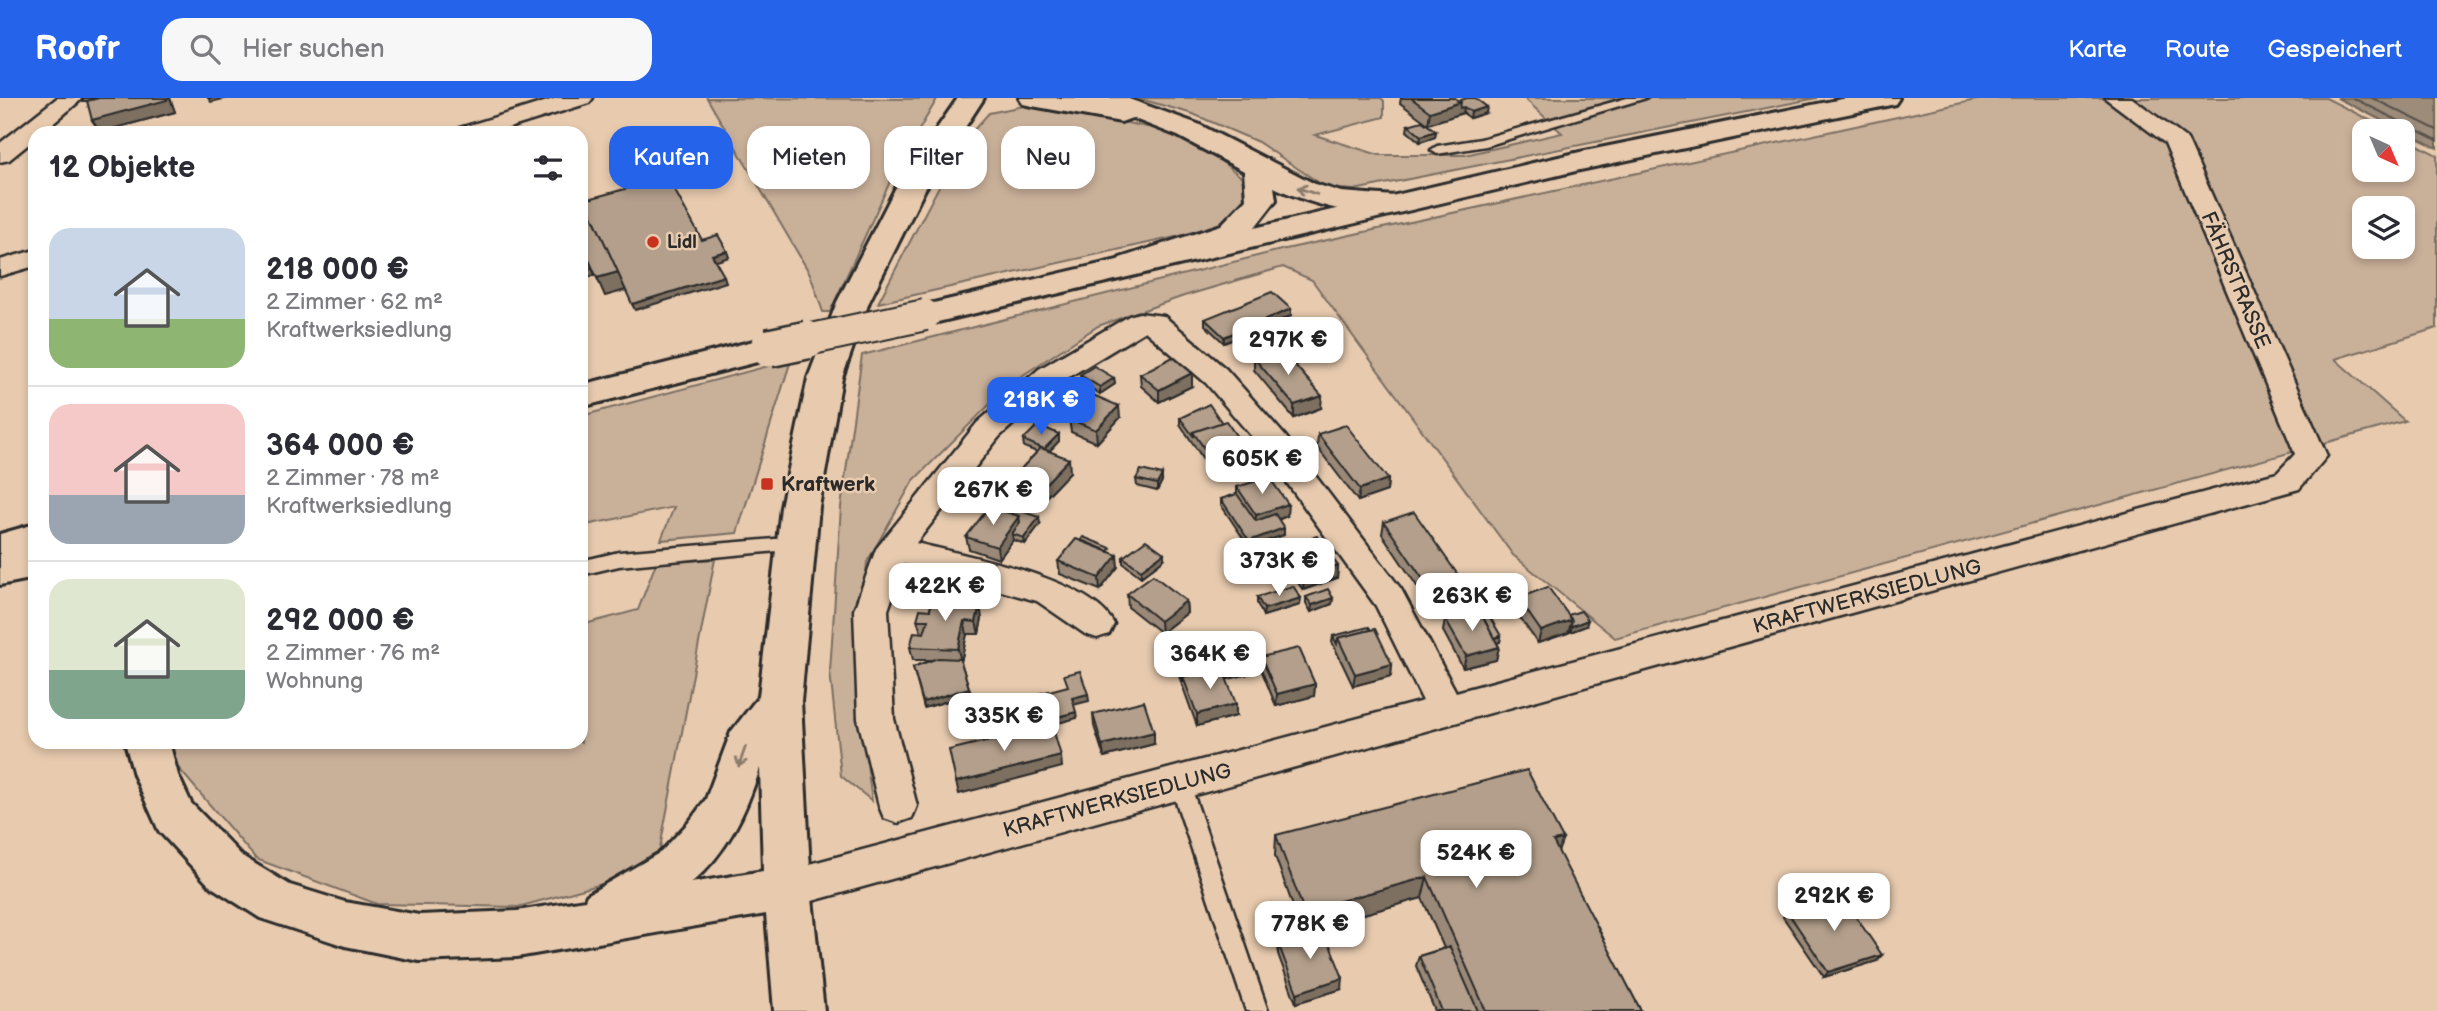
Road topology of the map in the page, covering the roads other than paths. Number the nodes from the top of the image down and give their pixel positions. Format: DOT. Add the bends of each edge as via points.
graph roads {
  1 [pos="71,98"];
  2 [pos="581,98"];
  3 [pos="971,98"];
  4 [pos="1032,98"];
  5 [pos="1096,98"];
  6 [pos="1640,98"];
  7 [pos="1886,98"];
  8 [pos="2117,98"];
  9 [pos="36,126"];
  10 [pos="491,126"];
  11 [pos="1187,130"];
  12 [pos="28,133"];
  13 [pos="1437,150"];
  14 [pos="0,155"];
  15 [pos="1258,170"];
  16 [pos="1398,203"];
  17 [pos="28,260"];
  18 [pos="1131,265"];
  19 [pos="0,268"];
  20 [pos="588,394"];
  21 [pos="2288,481"];
  22 [pos="28,540"];
  23 [pos="799,543"];
  24 [pos="0,548"];
  25 [pos="893,549"];
  26 [pos="28,565"];
  27 [pos="588,566"];
  28 [pos="0,569"];
  29 [pos="1097,624"];
  30 [pos="780,701"];
  31 [pos="1447,711"];
  32 [pos="148,749"];
  33 [pos="1180,783"];
  34 [pos="898,806"];
  35 [pos="787,889"];
  36 [pos="517,934"];
  37 [pos="799,1011"];
  38 [pos="1257,1011"];
  1 -- 9 [label="street"];
  2 -- 10 [label="street"];
  3 -- 23 [label="main road" via="910,188 853,302 825,378 800,507"];
  4 -- 11 [label="main road"];
  5 -- 11 [label="main road"];
  6 -- 13 [label="lane"];
  7 -- 16 [label="main road"];
  8 -- 21 [label="street, FÄHRSTRASSE" via="2175,139 2311,456"];
  11 -- 15 [label="main road"];
  12 -- 14 [label="street"];
  16 -- 15 [label="main road, one-way" via="1325,197"];
  15 -- 18 [label="main road" via="1261,200 1231,231"];
  16 -- 18 [label="main road"];
  17 -- 19 [label="street"];
  18 -- 20 [label="main road, bridge"];
  21 -- 31 [label="street, KRAFTWERKSIEDLUNG"];
  22 -- 24 [label="main road"];
  23 -- 27 [label="lane" via="619,559"];
  23 -- 30 [label="main road"];
  25 -- 29 [label="street" via="1048,592"];
  25 -- 31 [label="street" via="988,430 1049,376 1139,323 1154,321 1216,376 1275,444 1389,598"];
  25 -- 34 [label="street" via="872,610 876,719"];
  26 -- 28 [label="main road"];
  30 -- 35 [label="main road"];
  30 -- 36 [label="main road, one-way" via="746,745 725,808 677,867 607,910"];
  31 -- 33 [label="street, KRAFTWERKSIEDLUNG"];
  32 -- 36 [label="main road" via="175,817 226,871 277,903 345,924 419,938"];
  33 -- 35 [label="street, KRAFTWERKSIEDLUNG"];
  33 -- 38 [label="lane"];
  35 -- 36 [label="main road"];
  35 -- 37 [label="main road"];
}
